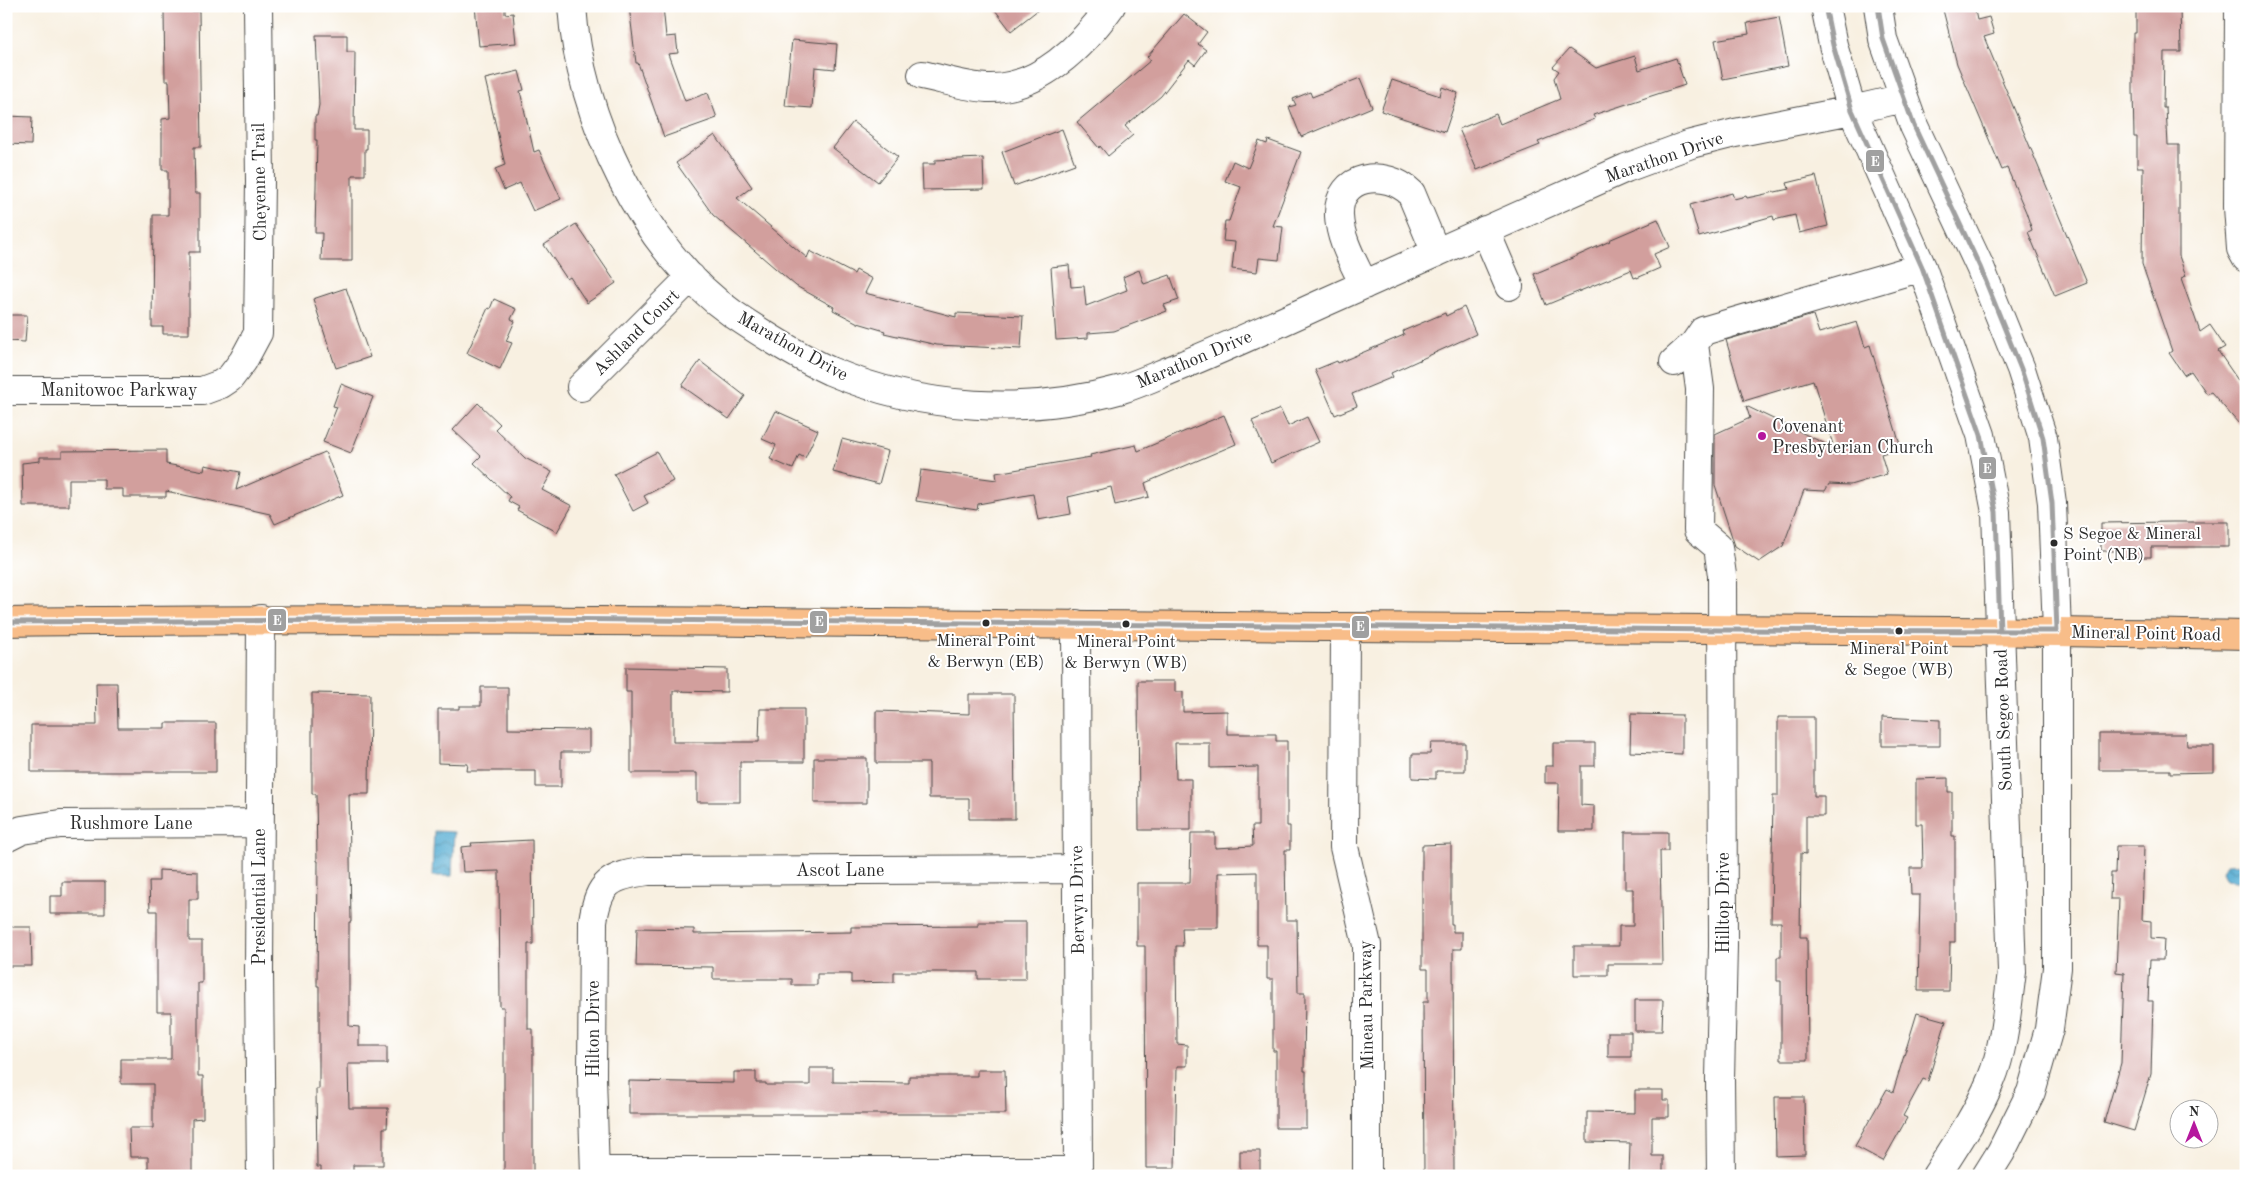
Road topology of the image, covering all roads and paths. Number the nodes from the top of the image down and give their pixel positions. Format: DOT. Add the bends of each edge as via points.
graph roads {
  1 [pos="258,6"];
  2 [pos="572,6"];
  3 [pos="1111,6"];
  4 [pos="1825,6"];
  5 [pos="1878,6"];
  6 [pos="2239,6"];
  7 [pos="922,75"];
  8 [pos="1904,98"];
  9 [pos="1852,110"];
  10 [pos="1485,230"];
  11 [pos="2244,252"];
  12 [pos="1436,253"];
  13 [pos="1922,268"];
  14 [pos="690,277"];
  15 [pos="1364,285"];
  16 [pos="1509,286"];
  17 [pos="1694,344"];
  18 [pos="247,355"];
  19 [pos="1674,362"];
  20 [pos="581,387"];
  21 [pos="6,391"];
  22 [pos="261,619"];
  23 [pos="6,622"];
  24 [pos="1076,624"];
  25 [pos="1345,627"];
  26 [pos="1722,630"];
  27 [pos="2000,631"];
  28 [pos="2057,631"];
  29 [pos="2246,635"];
  30 [pos="259,823"];
  31 [pos="6,838"];
  32 [pos="1076,870"];
  33 [pos="606,884"];
  34 [pos="594,1174"];
  35 [pos="1078,1174"];
  36 [pos="261,1176"];
  37 [pos="1366,1176"];
  38 [pos="1721,1176"];
  39 [pos="1936,1176"];
  40 [pos="1986,1176"];
  1 -- 18 [label="street, Cheyenne Trail" via="258,333"];
  2 -- 14 [label="street, Marathon Drive" via="578,58 598,126 618,172 649,224"];
  3 -- 7 [label="street" via="1075,48 1051,68 1020,84 987,88"];
  4 -- 9 [label="street, South Segoe Road"];
  5 -- 8 [label="street" via="1883,39"];
  6 -- 11 [label="street" via="2238,207"];
  8 -- 9 [label="street, Marathon Drive"];
  8 -- 28 [label="street" via="1980,267 2021,369 2043,438 2052,503"];
  9 -- 10 [label="street, Marathon Drive" via="1691,144 1626,168"];
  9 -- 13 [label="street, South Segoe Road"];
  10 -- 12 [label="street, Marathon Drive"];
  10 -- 16 [label="street"];
  12 -- 15 [label="street, Marathon Drive"];
  12 -- 15 [label="street" via="1411,193 1385,178 1367,178 1347,190 1339,213 1348,248"];
  13 -- 17 [label="street" via="1703,331"];
  13 -- 27 [label="street, South Segoe Road" via="1982,435 1996,512"];
  14 -- 15 [label="street, Marathon Drive" via="711,298 761,333 828,370 870,386 918,398 967,405 1018,406 1079,399 1124,388 1219,350"];
  14 -- 20 [label="street, Ashland Court"];
  17 -- 19 [label="street"];
  17 -- 26 [label="street, Hilltop Drive" via="1700,389 1698,530 1718,547 1722,575"];
  18 -- 21 [label="street, Manitowoc Parkway" via="230,378 202,392"];
  22 -- 23 [label="main road, Mineral Point Road"];
  22 -- 24 [label="main road, Mineral Point Road"];
  22 -- 30 [label="street, Presidential Lane"];
  24 -- 25 [label="main road, Mineral Point Road"];
  24 -- 32 [label="street, Berwyn Drive"];
  25 -- 26 [label="main road, Mineral Point Road"];
  25 -- 37 [label="street, Mineau Parkway" via="1344,847 1367,945"];
  26 -- 27 [label="main road, Mineral Point Road"];
  26 -- 38 [label="street, Hilltop Drive"];
  27 -- 28 [label="main road, Mineral Point Road"];
  27 -- 39 [label="street, South Segoe Road" via="2012,972 2004,1032 1992,1080"];
  28 -- 29 [label="main road, Mineral Point Road"];
  28 -- 40 [label="street" via="2057,968 2049,1029 2031,1092"];
  30 -- 31 [label="street, Rushmore Lane" via="60,824 22,830"];
  30 -- 36 [label="street, Presidential Lane"];
  32 -- 33 [label="street, Ascot Lane" via="648,871 621,875"];
  32 -- 35 [label="street, Berwyn Drive"];
  33 -- 34 [label="street, Hilton Drive" via="596,902 593,922"];
  34 -- 35 [label="street"];
}
